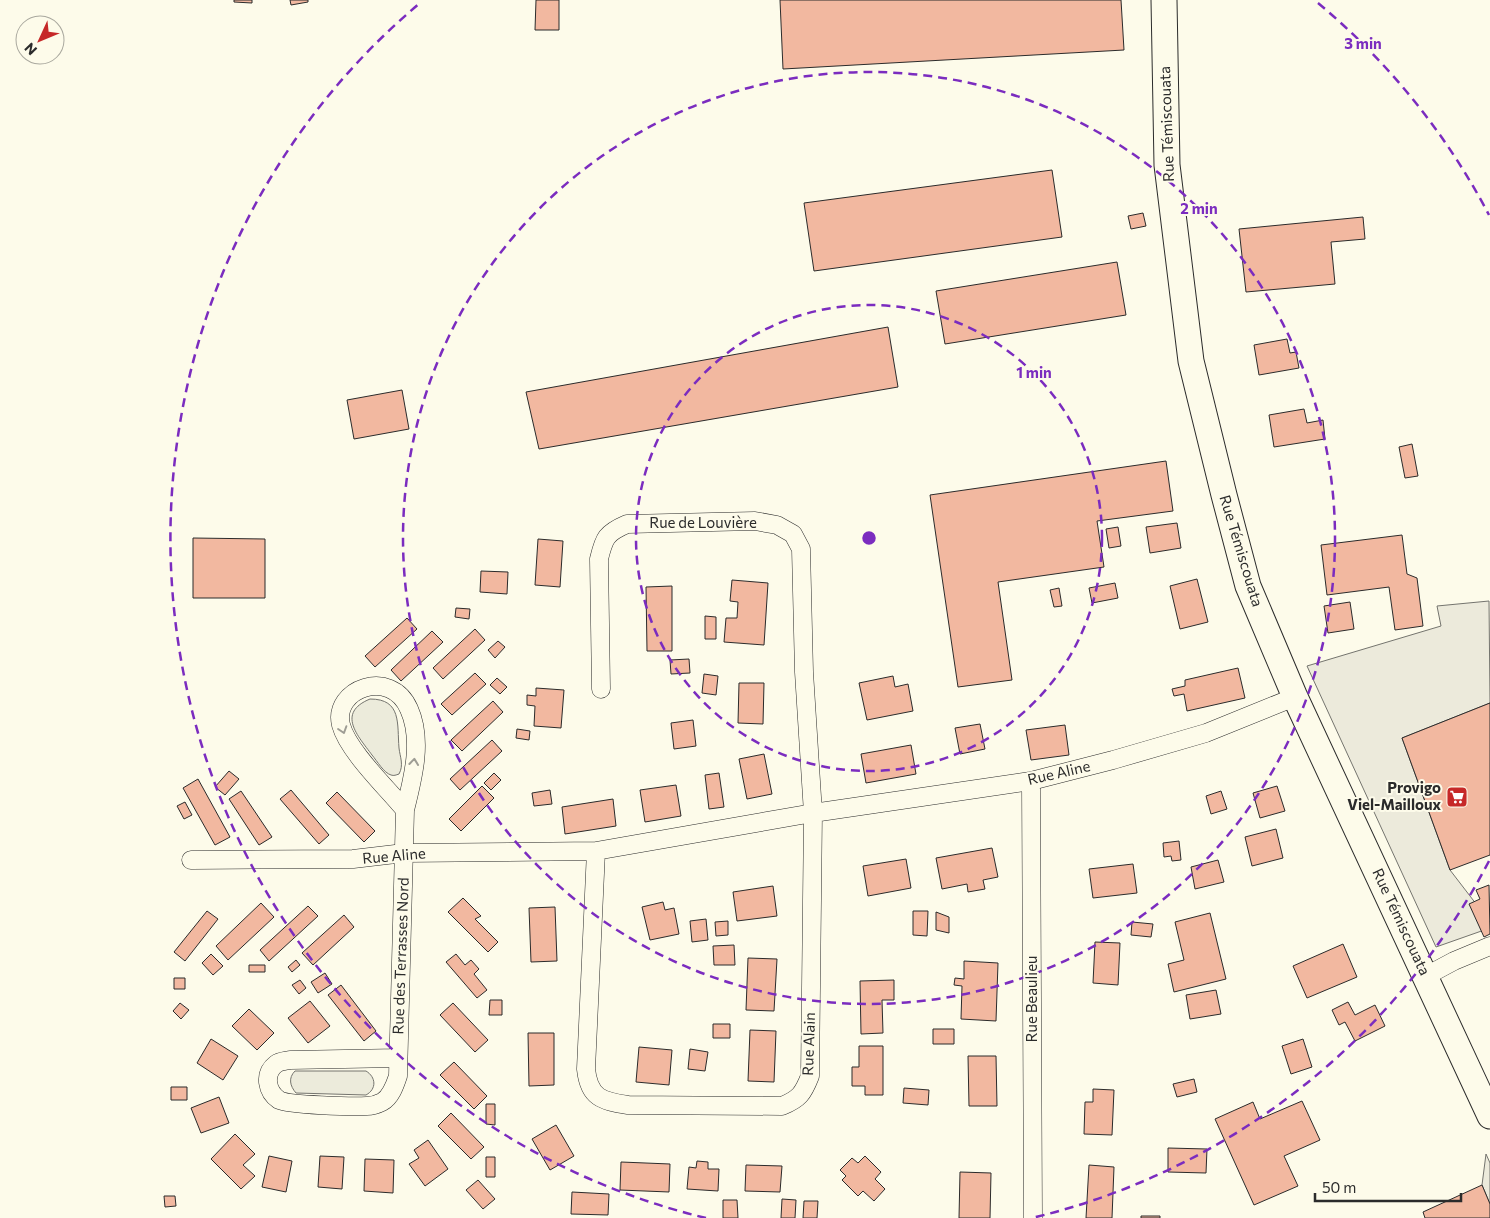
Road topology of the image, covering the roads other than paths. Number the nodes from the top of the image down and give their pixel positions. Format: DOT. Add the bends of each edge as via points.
graph roads {
  1 [pos="1164,0"];
  2 [pos="601,689"];
  3 [pos="1295,697"];
  4 [pos="1031,781"];
  5 [pos="405,810"];
  6 [pos="813,813"];
  7 [pos="596,851"];
  8 [pos="404,853"];
  9 [pos="191,860"];
  10 [pos="1490,946"];
  11 [pos="1426,976"];
  12 [pos="398,1058"];
  13 [pos="1490,1116"];
  14 [pos="1033,1218"];
  1 -- 3 [label="main road, Rue Témiscouata" via="1166,165 1191,361 1248,586"];
  2 -- 6 [label="street, Rue de Louvière" via="599,559 604,540 612,531 627,524 756,521 777,525 793,534 801,549 804,672"];
  3 -- 4 [label="street, Rue Aline" via="1206,733"];
  3 -- 11 [label="main road, Rue Témiscouata"];
  4 -- 6 [label="street, Rue Aline"];
  4 -- 14 [label="street, Rue Beaulieu"];
  5 -- 5 [label="street, Rue des Terrasses Nord, one-way" via="415,760 414,724 409,708 399,694 384,686 367,686 351,695 342,708 340,723 347,741"];
  5 -- 8 [label="street, Rue des Terrasses Nord"];
  6 -- 7 [label="street"];
  6 -- 7 [label="street, Rue Alain" via="810,1076 804,1091 794,1101 782,1106 628,1105 609,1102 596,1095 588,1081 586,1068"];
  7 -- 8 [label="street, Rue Aline"];
  8 -- 9 [label="street, Rue Aline" via="353,859"];
  8 -- 12 [label="street, Rue des Terrasses Nord"];
  10 -- 11 [label="street"];
  11 -- 13 [label="main road, Rue Témiscouata"];
  12 -- 12 [label="street, Rue des Terrasses Nord" via="277,1063 270,1070 269,1090 282,1101 294,1103 370,1106 384,1101 393,1089 398,1076"];
}
